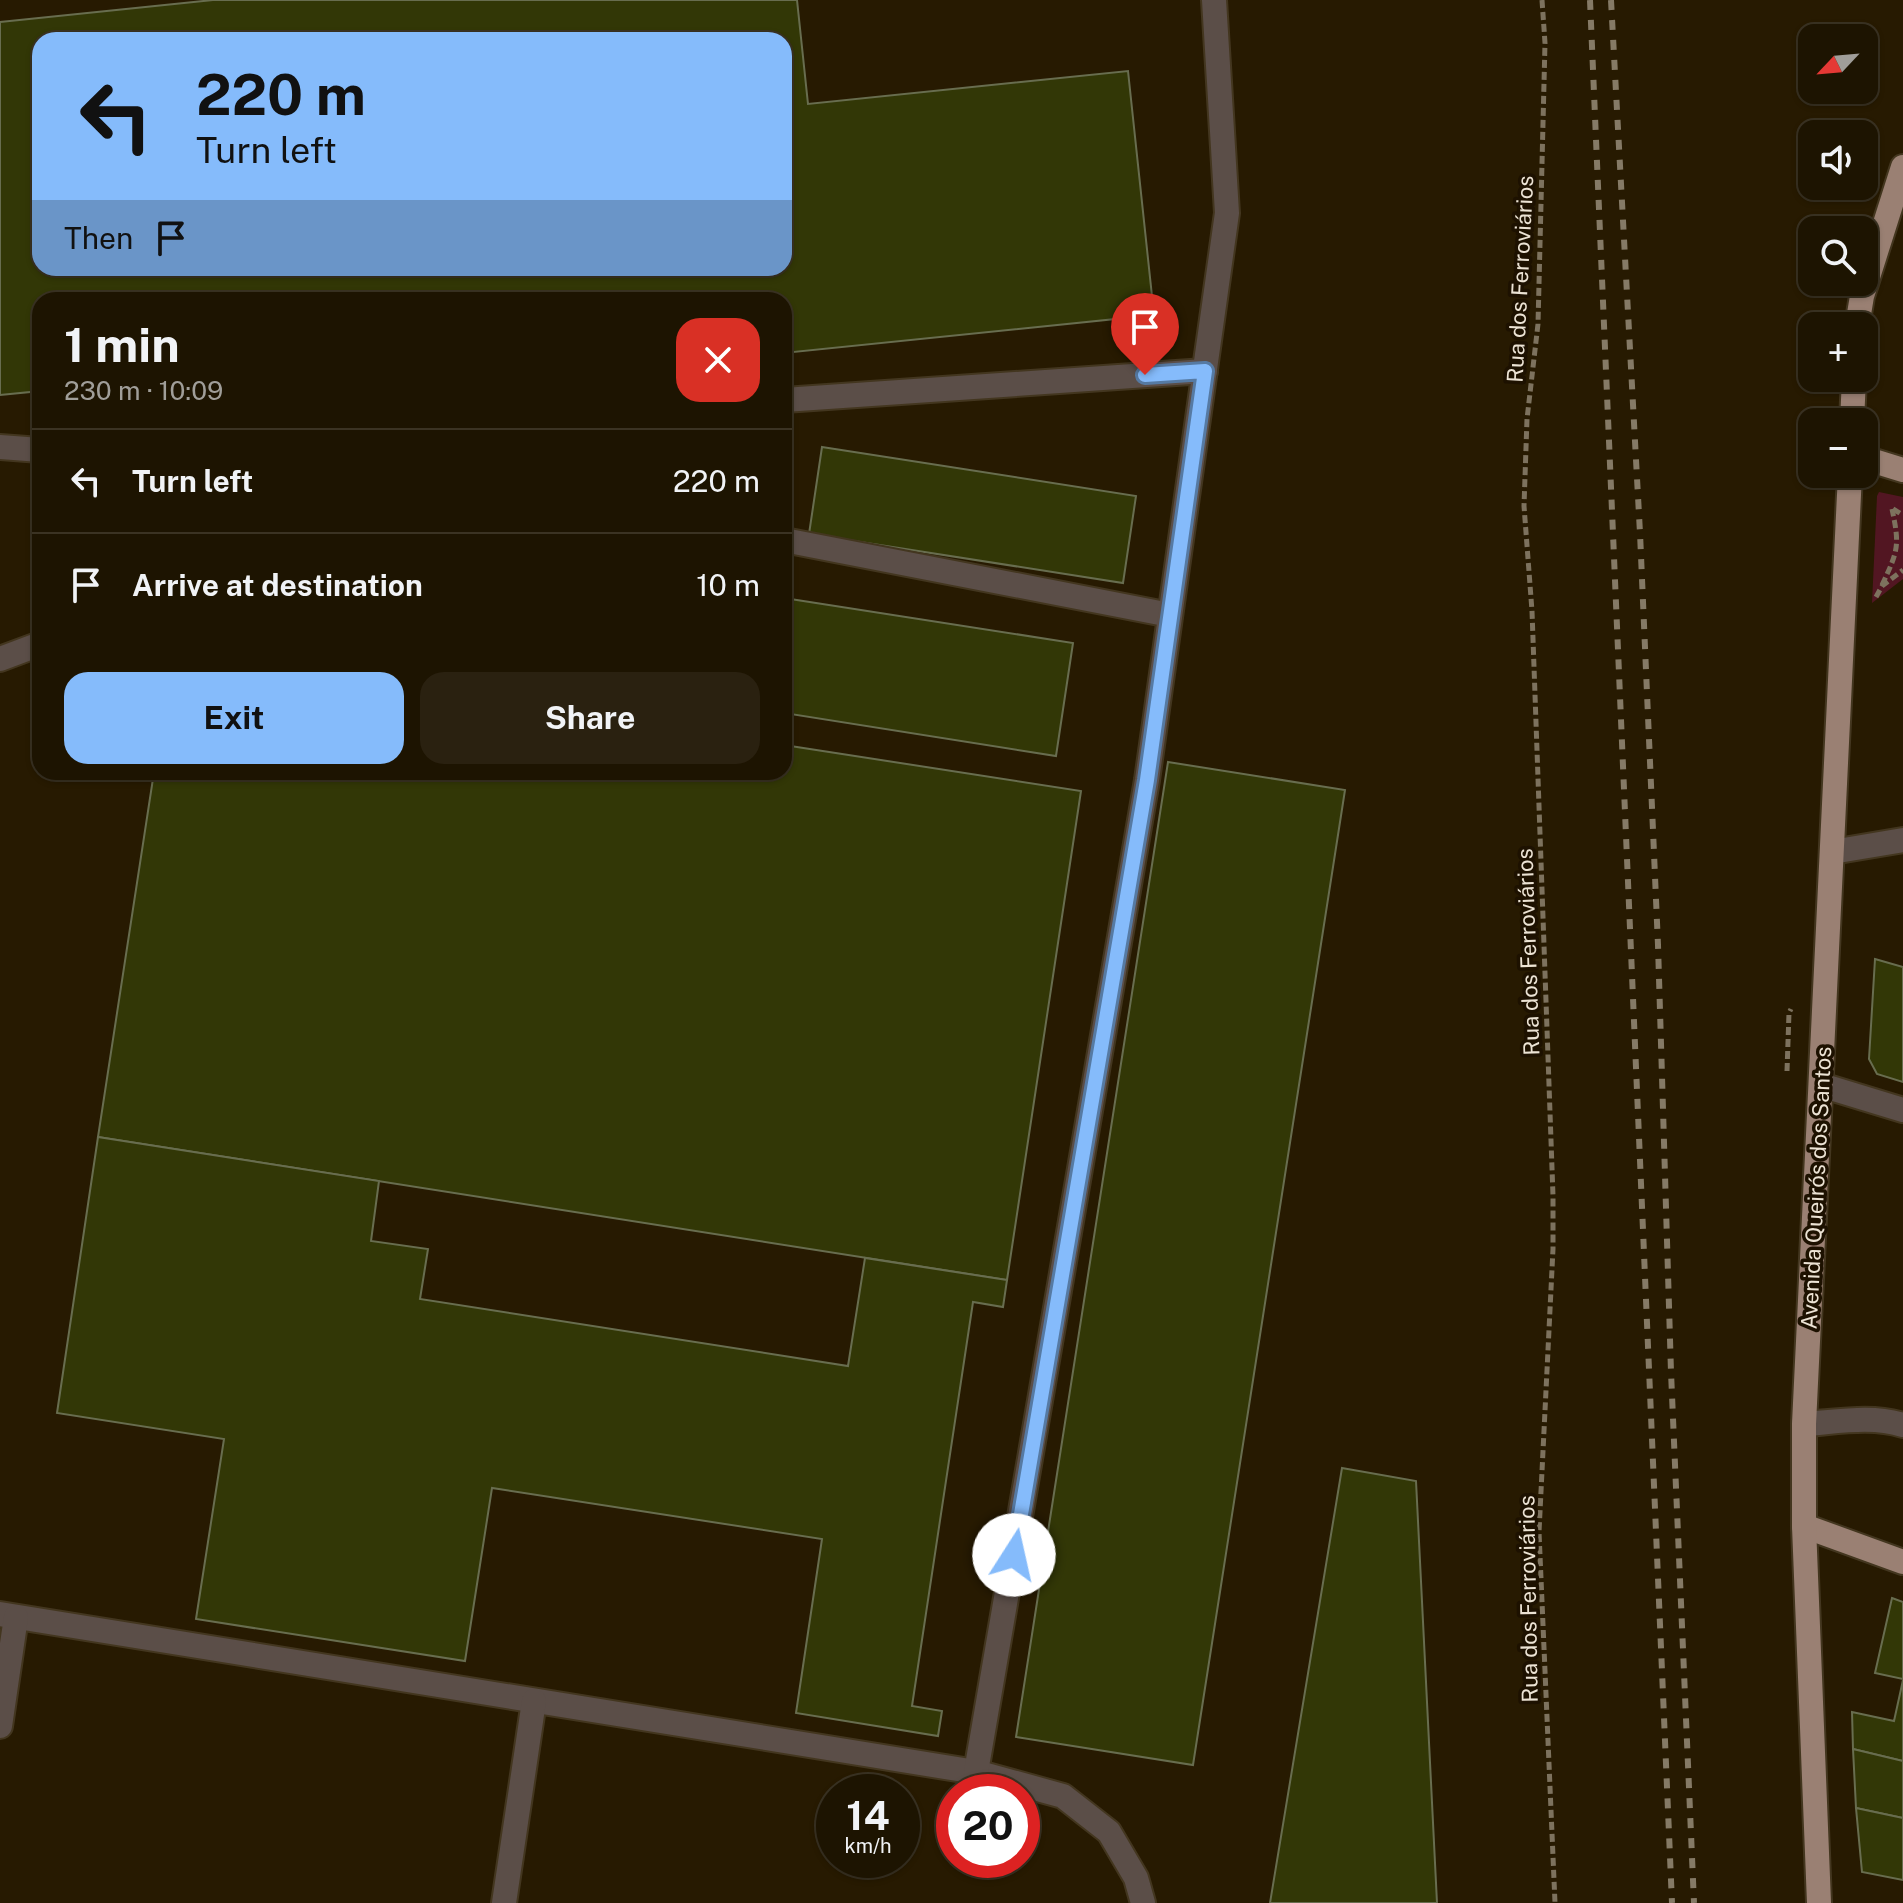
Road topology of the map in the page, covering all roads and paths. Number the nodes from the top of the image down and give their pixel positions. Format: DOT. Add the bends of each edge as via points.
graph roads {
  1 [pos="1214,0"];
  2 [pos="1542,0"];
  3 [pos="1903,167"];
  4 [pos="1859,312"];
  5 [pos="1205,371"];
  6 [pos="792,399"];
  7 [pos="0,447"];
  8 [pos="32,449"];
  9 [pos="1878,462"];
  10 [pos="1903,470"];
  11 [pos="1849,488"];
  12 [pos="1903,515"];
  13 [pos="792,542"];
  14 [pos="1882,586"];
  15 [pos="1170,615"];
  16 [pos="32,647"];
  17 [pos="0,659"];
  18 [pos="1903,840"];
  19 [pos="1832,852"];
  20 [pos="1821,1085"];
  21 [pos="1903,1110"];
  22 [pos="1804,1424"];
  23 [pos="1903,1425"];
  24 [pos="1804,1526"];
  25 [pos="1903,1562"];
  26 [pos="8,1616"];
  27 [pos="534,1701"];
  28 [pos="0,1726"];
  29 [pos="976,1772"];
  30 [pos="504,1903"];
  31 [pos="1143,1903"];
  32 [pos="1555,1903"];
  33 [pos="1819,1903"];
  1 -- 5 [label="street" via="1227,213"];
  2 -- 32 [label="path, Rua dos Ferroviários" via="1538,324 1524,506 1553,1196 1539,1532"];
  3 -- 4 [label="main road"];
  5 -- 6 [label="street"];
  5 -- 15 [label="street"];
  7 -- 8 [label="street"];
  9 -- 10 [label="main road"];
  11 -- 19 [label="main road, Avenida Queirós dos Santos"];
  12 -- 14 [label="path" via="1892,509 1897,551"];
  13 -- 15 [label="street"];
  15 -- 29 [label="street" via="1144,796"];
  16 -- 17 [label="street"];
  18 -- 19 [label="street"];
  19 -- 20 [label="main road, Avenida Queirós dos Santos"];
  20 -- 21 [label="street"];
  20 -- 22 [label="main road, Avenida Queirós dos Santos"];
  22 -- 23 [label="street" via="1885,1420"];
  22 -- 24 [label="main road, Avenida Queirós dos Santos"];
  24 -- 25 [label="main road"];
  24 -- 33 [label="main road, Avenida Queirós dos Santos"];
  26 -- 27 [label="street"];
  26 -- 28 [label="street"];
  27 -- 29 [label="street"];
  27 -- 30 [label="street"];
  29 -- 31 [label="street" via="1063,1796 1109,1832 1136,1878"];
}
